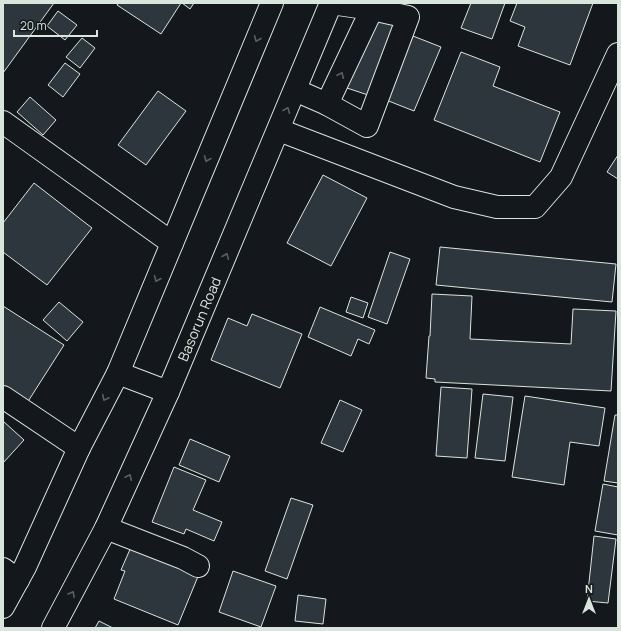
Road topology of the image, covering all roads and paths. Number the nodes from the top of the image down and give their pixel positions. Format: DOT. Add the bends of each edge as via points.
graph roads {
  1 [pos="272,3"];
  2 [pos="331,3"];
  3 [pos="372,9"];
  4 [pos="618,54"];
  5 [pos="295,90"];
  6 [pos="327,104"];
  7 [pos="3,122"];
  8 [pos="278,130"];
  9 [pos="172,243"];
  10 [pos="118,373"];
  11 [pos="168,392"];
  12 [pos="3,397"];
  13 [pos="79,448"];
  14 [pos="106,528"];
  15 [pos="198,566"];
  16 [pos="11,574"];
  17 [pos="3,607"];
  18 [pos="53,628"];
  1 -- 9 [label="main road, one-way"];
  2 -- 3 [label="main road"];
  2 -- 5 [label="main road, Basorun Road"];
  6 -- 3 [label="main road, one-way"];
  3 -- 6 [label="main road" via="408,17 367,126"];
  4 -- 8 [label="main road" via="561,177 535,207 497,207 454,197"];
  5 -- 6 [label="main road"];
  8 -- 5 [label="main road, Basorun Road, one-way"];
  7 -- 9 [label="main road"];
  11 -- 8 [label="main road, Basorun Road, one-way"];
  9 -- 10 [label="main road, one-way"];
  10 -- 11 [label="main road"];
  10 -- 13 [label="main road, one-way"];
  14 -- 11 [label="main road, Basorun Road, one-way"];
  12 -- 13 [label="main road"];
  13 -- 16 [label="main road"];
  14 -- 15 [label="main road"];
  18 -- 14 [label="main road, Basorun Road, one-way"];
  16 -- 17 [label="main road"];
}
